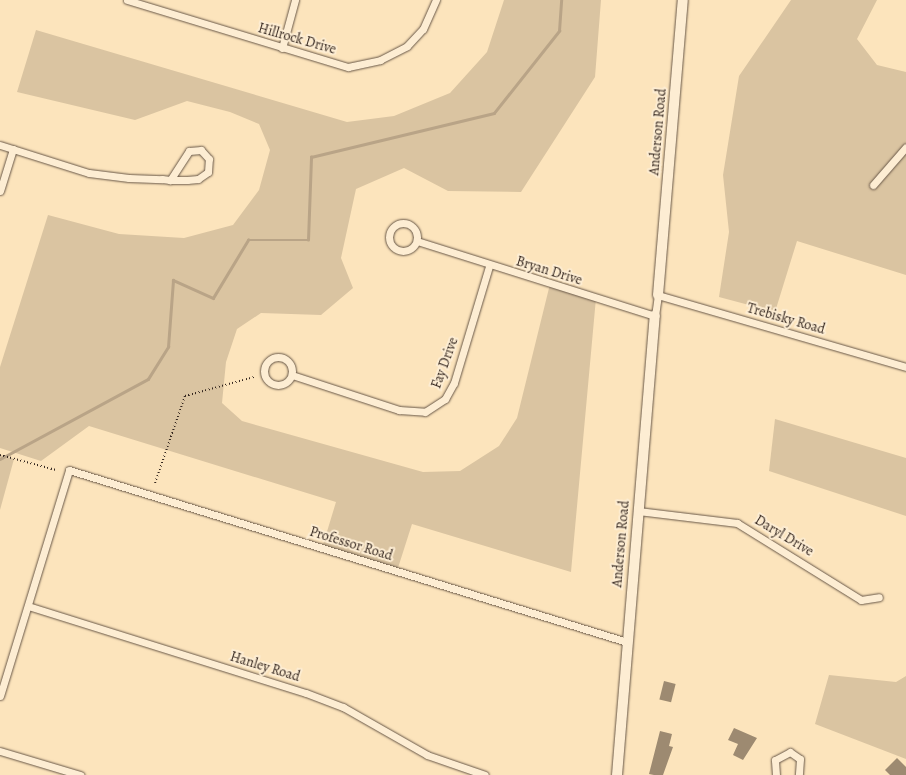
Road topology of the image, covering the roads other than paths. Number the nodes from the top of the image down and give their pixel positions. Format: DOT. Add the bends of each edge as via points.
graph roads {
  1 [pos="127,0"];
  2 [pos="296,0"];
  3 [pos="436,0"];
  4 [pos="683,0"];
  5 [pos="282,48"];
  6 [pos="0,145"];
  7 [pos="906,146"];
  8 [pos="13,149"];
  9 [pos="170,180"];
  10 [pos="873,186"];
  11 [pos="0,191"];
  12 [pos="416,241"];
  13 [pos="489,266"];
  14 [pos="658,295"];
  15 [pos="656,316"];
  16 [pos="906,367"];
  17 [pos="292,375"];
  18 [pos="638,511"];
  19 [pos="879,597"];
  20 [pos="28,606"];
  21 [pos="626,642"];
  22 [pos="0,696"];
  23 [pos="0,750"];
  24 [pos="80,775"];
  25 [pos="485,775"];
  26 [pos="617,775"];
  27 [pos="776,775"];
  28 [pos="799,775"];
  1 -- 5 [label="street, Hillrock Drive"];
  2 -- 5 [label="street"];
  3 -- 5 [label="street, Hillrock Drive" via="423,29 406,46 380,60 348,67"];
  4 -- 14 [label="street, Anderson Road"];
  6 -- 8 [label="street"];
  7 -- 10 [label="street"];
  8 -- 9 [label="street" via="89,172"];
  8 -- 11 [label="street"];
  9 -- 9 [label="street" via="189,151 201,150 209,159 204,176"];
  12 -- 12 [label="street" via="416,230 405,223 397,224 389,234 390,242 399,250 411,249"];
  12 -- 13 [label="street, Bryan Drive"];
  13 -- 15 [label="street, Bryan Drive"];
  13 -- 17 [label="street, Fay Drive" via="454,383 445,399 426,412 399,410"];
  14 -- 15 [label="street"];
  14 -- 16 [label="street, Trebisky Road"];
  15 -- 18 [label="street, Anderson Road"];
  17 -- 17 [label="street" via="291,364 281,357 269,361 265,368 265,376 274,385 286,383"];
  18 -- 19 [label="street, Daryl Drive" via="737,523 861,600"];
  18 -- 21 [label="street, Anderson Road"];
  20 -- 21 [label="street, Professor Road" via="69,470"];
  20 -- 22 [label="street"];
  20 -- 25 [label="street, Hanley Road" via="306,693 343,707 427,755"];
  21 -- 26 [label="street, Anderson Road"];
  23 -- 24 [label="street"];
  27 -- 28 [label="street" via="776,760 790,752 802,764"];
}
